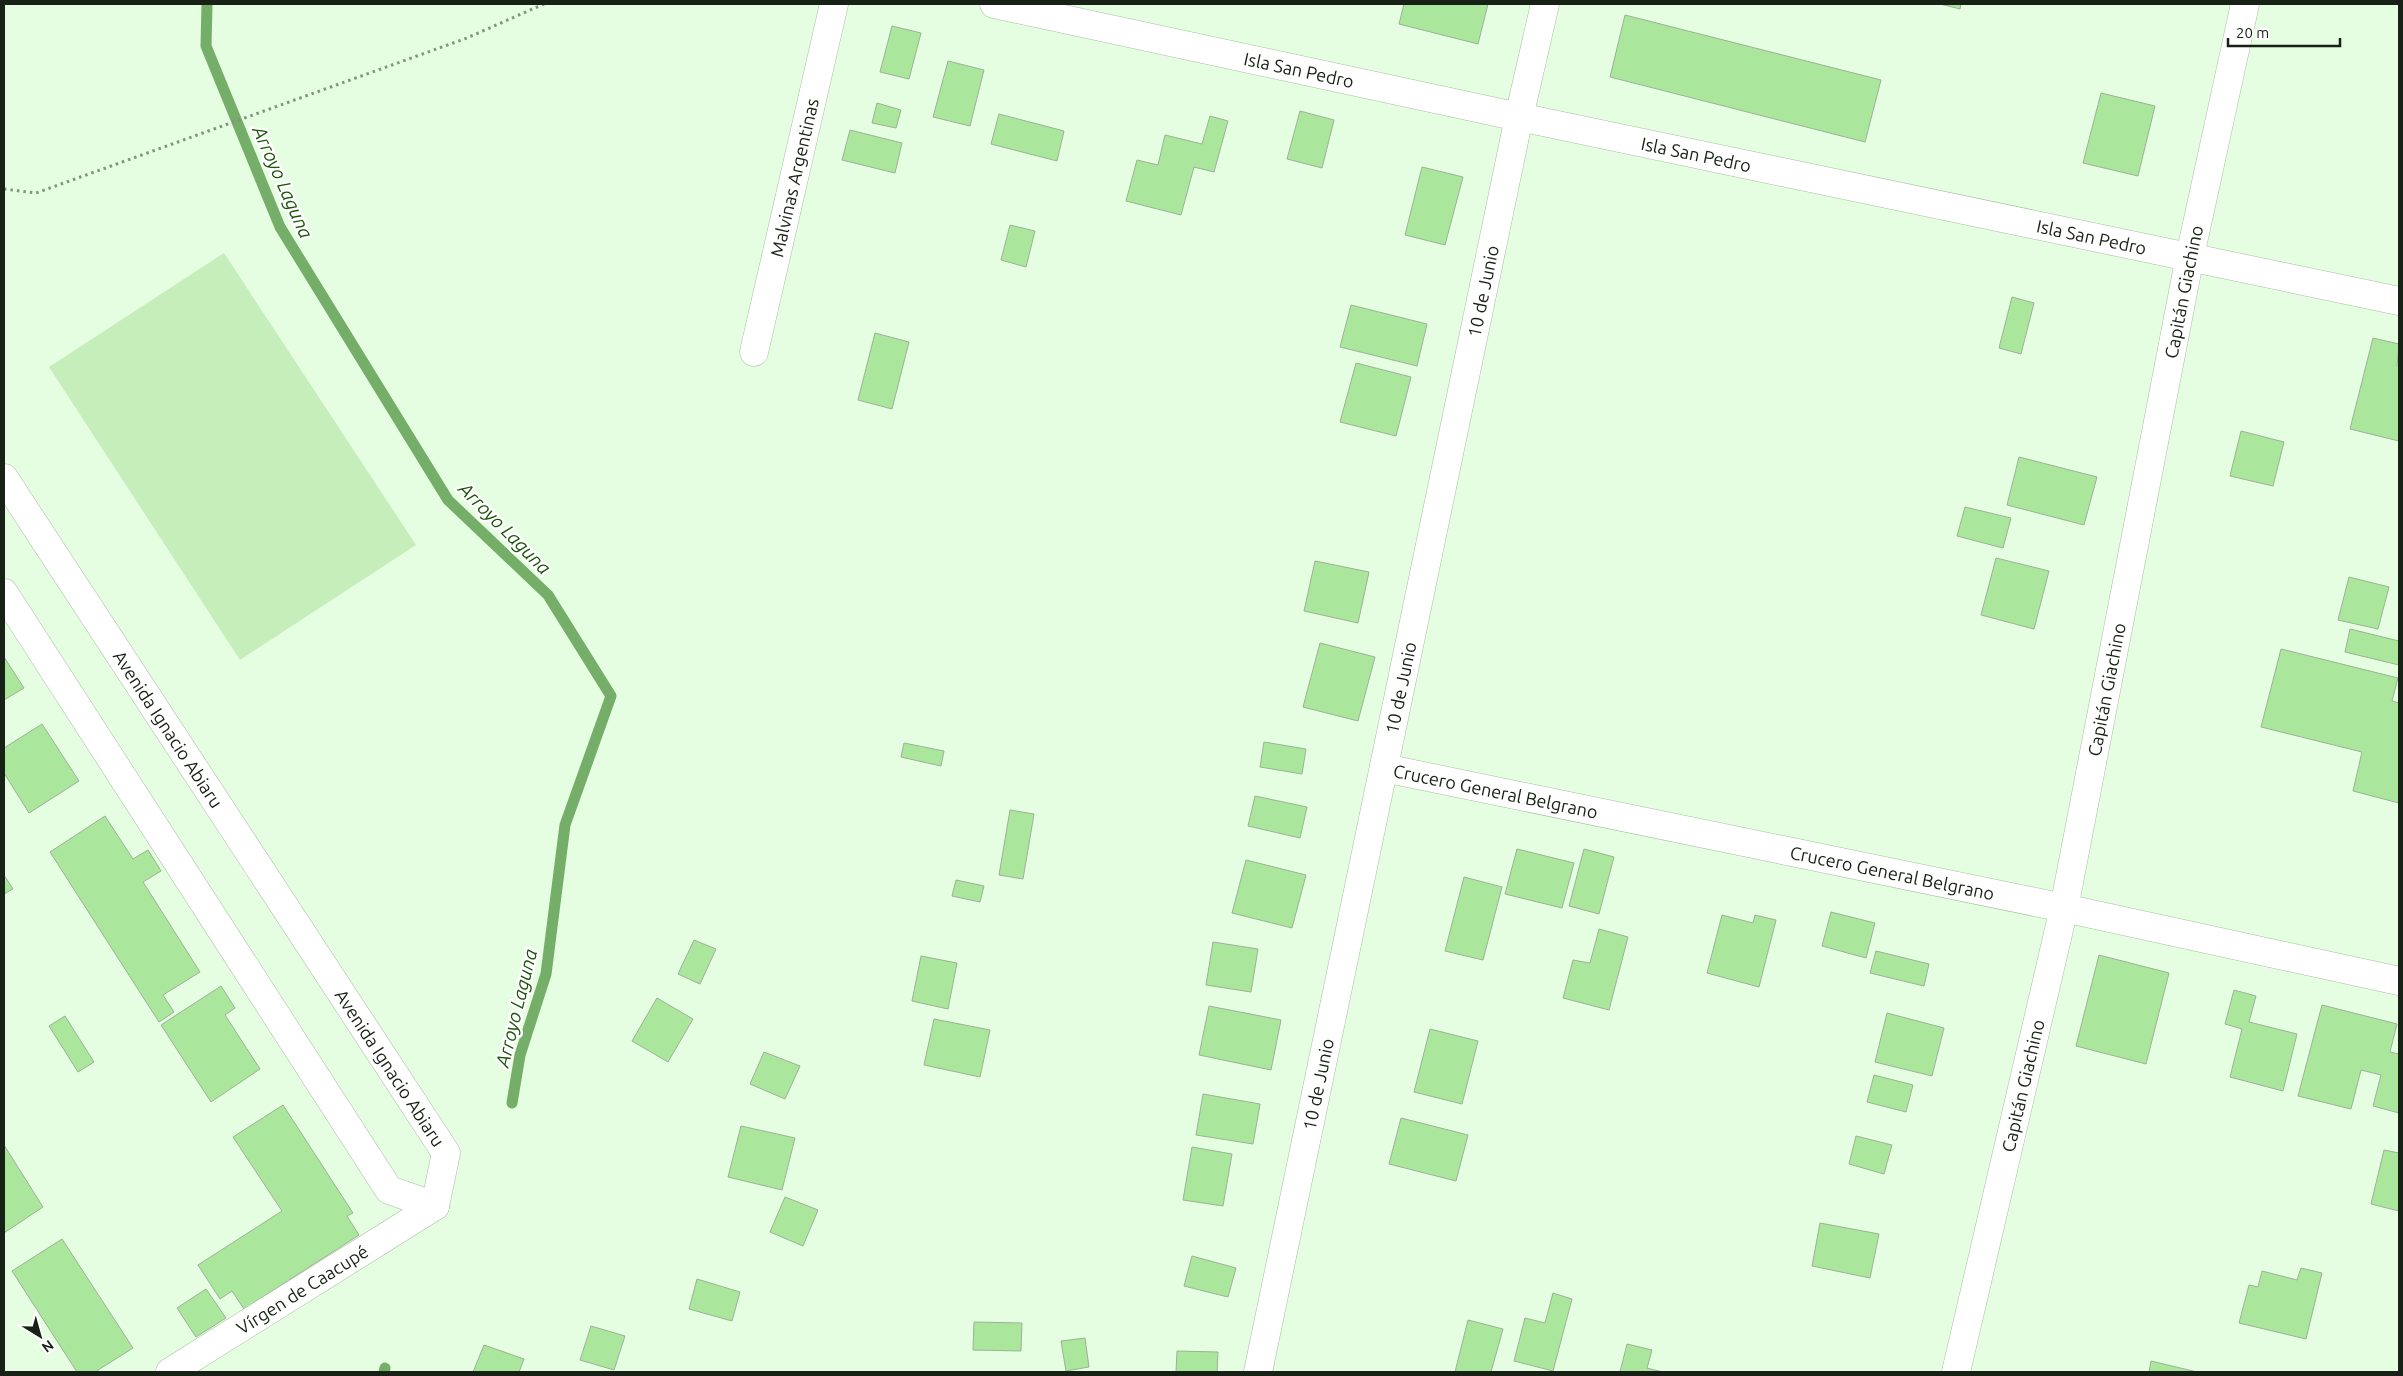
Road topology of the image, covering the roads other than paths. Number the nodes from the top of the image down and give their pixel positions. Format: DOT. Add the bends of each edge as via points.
graph roads {
  1 [pos="834,4"];
  2 [pos="994,4"];
  3 [pos="1545,4"];
  4 [pos="2245,4"];
  5 [pos="1519,116"];
  6 [pos="2190,256"];
  7 [pos="2399,300"];
  8 [pos="754,352"];
  9 [pos="4,478"];
  10 [pos="4,593"];
  11 [pos="1384,768"];
  12 [pos="2064,908"];
  13 [pos="2399,981"];
  14 [pos="435,1206"];
  15 [pos="170,1372"];
  16 [pos="1258,1372"];
  17 [pos="1956,1372"];
  1 -- 8 [label="street, Malvinas Argentinas"];
  2 -- 5 [label="street, Isla San Pedro"];
  3 -- 5 [label="street, 10 de Junio"];
  4 -- 6 [label="street, Capitán Giachino"];
  5 -- 6 [label="street, Isla San Pedro"];
  5 -- 11 [label="street, 10 de Junio"];
  6 -- 7 [label="street, Isla San Pedro"];
  6 -- 12 [label="street, Capitán Giachino"];
  9 -- 14 [label="street, Avenida Ignacio Abiaru" via="446,1154"];
  10 -- 14 [label="street" via="389,1190"];
  11 -- 12 [label="street, Crucero General Belgrano"];
  11 -- 16 [label="street, 10 de Junio"];
  12 -- 13 [label="street, Crucero General Belgrano"];
  12 -- 17 [label="street, Capitán Giachino"];
  14 -- 15 [label="street, Vírgen de Caacupé"];
}
